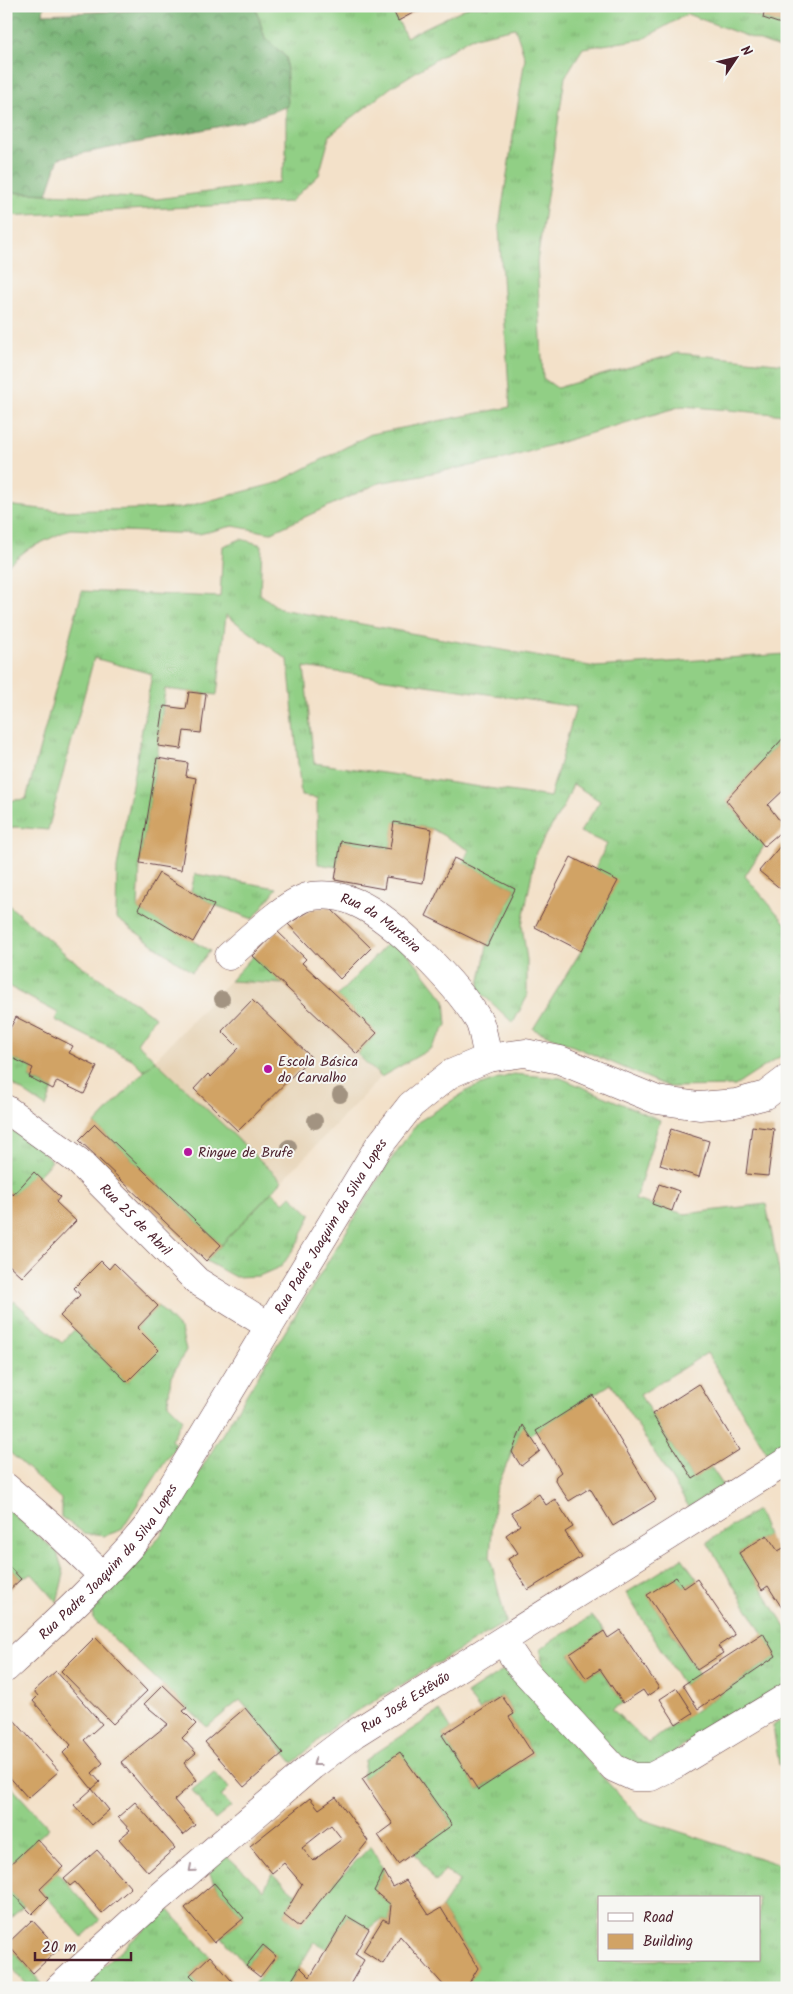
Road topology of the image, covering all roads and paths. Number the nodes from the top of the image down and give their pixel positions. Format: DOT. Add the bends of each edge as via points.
graph roads {
  1 [pos="229,956"];
  2 [pos="488,1058"];
  3 [pos="787,1078"];
  4 [pos="6,1109"];
  5 [pos="269,1326"];
  6 [pos="787,1462"];
  7 [pos="6,1487"];
  8 [pos="103,1576"];
  9 [pos="503,1641"];
  10 [pos="6,1668"];
  11 [pos="787,1697"];
  12 [pos="59,1988"];
  1 -- 2 [label="street, Rua da Murteira" via="267,922 311,896 333,896 356,903 379,915 458,990 480,1023"];
  2 -- 3 [label="street, Rua Padre Joaquim da Silva Lopes" via="525,1053 560,1060 658,1100 699,1106 736,1104 766,1095"];
  2 -- 5 [label="street, Rua Padre Joaquim da Silva Lopes" via="450,1074 411,1106 378,1147"];
  4 -- 5 [label="street, Rua 25 de Abril" via="78,1161 197,1281"];
  5 -- 8 [label="street, Rua Padre Joaquim da Silva Lopes" via="150,1523"];
  6 -- 9 [label="street, Rua José Estêvão"];
  7 -- 8 [label="street"];
  8 -- 10 [label="street, Rua Padre Joaquim da Silva Lopes"];
  9 -- 11 [label="street" via="519,1665 614,1768 634,1777 651,1776 678,1763"];
  9 -- 12 [label="street, Rua José Estêvão, one-way" via="354,1734 156,1900"];
}
